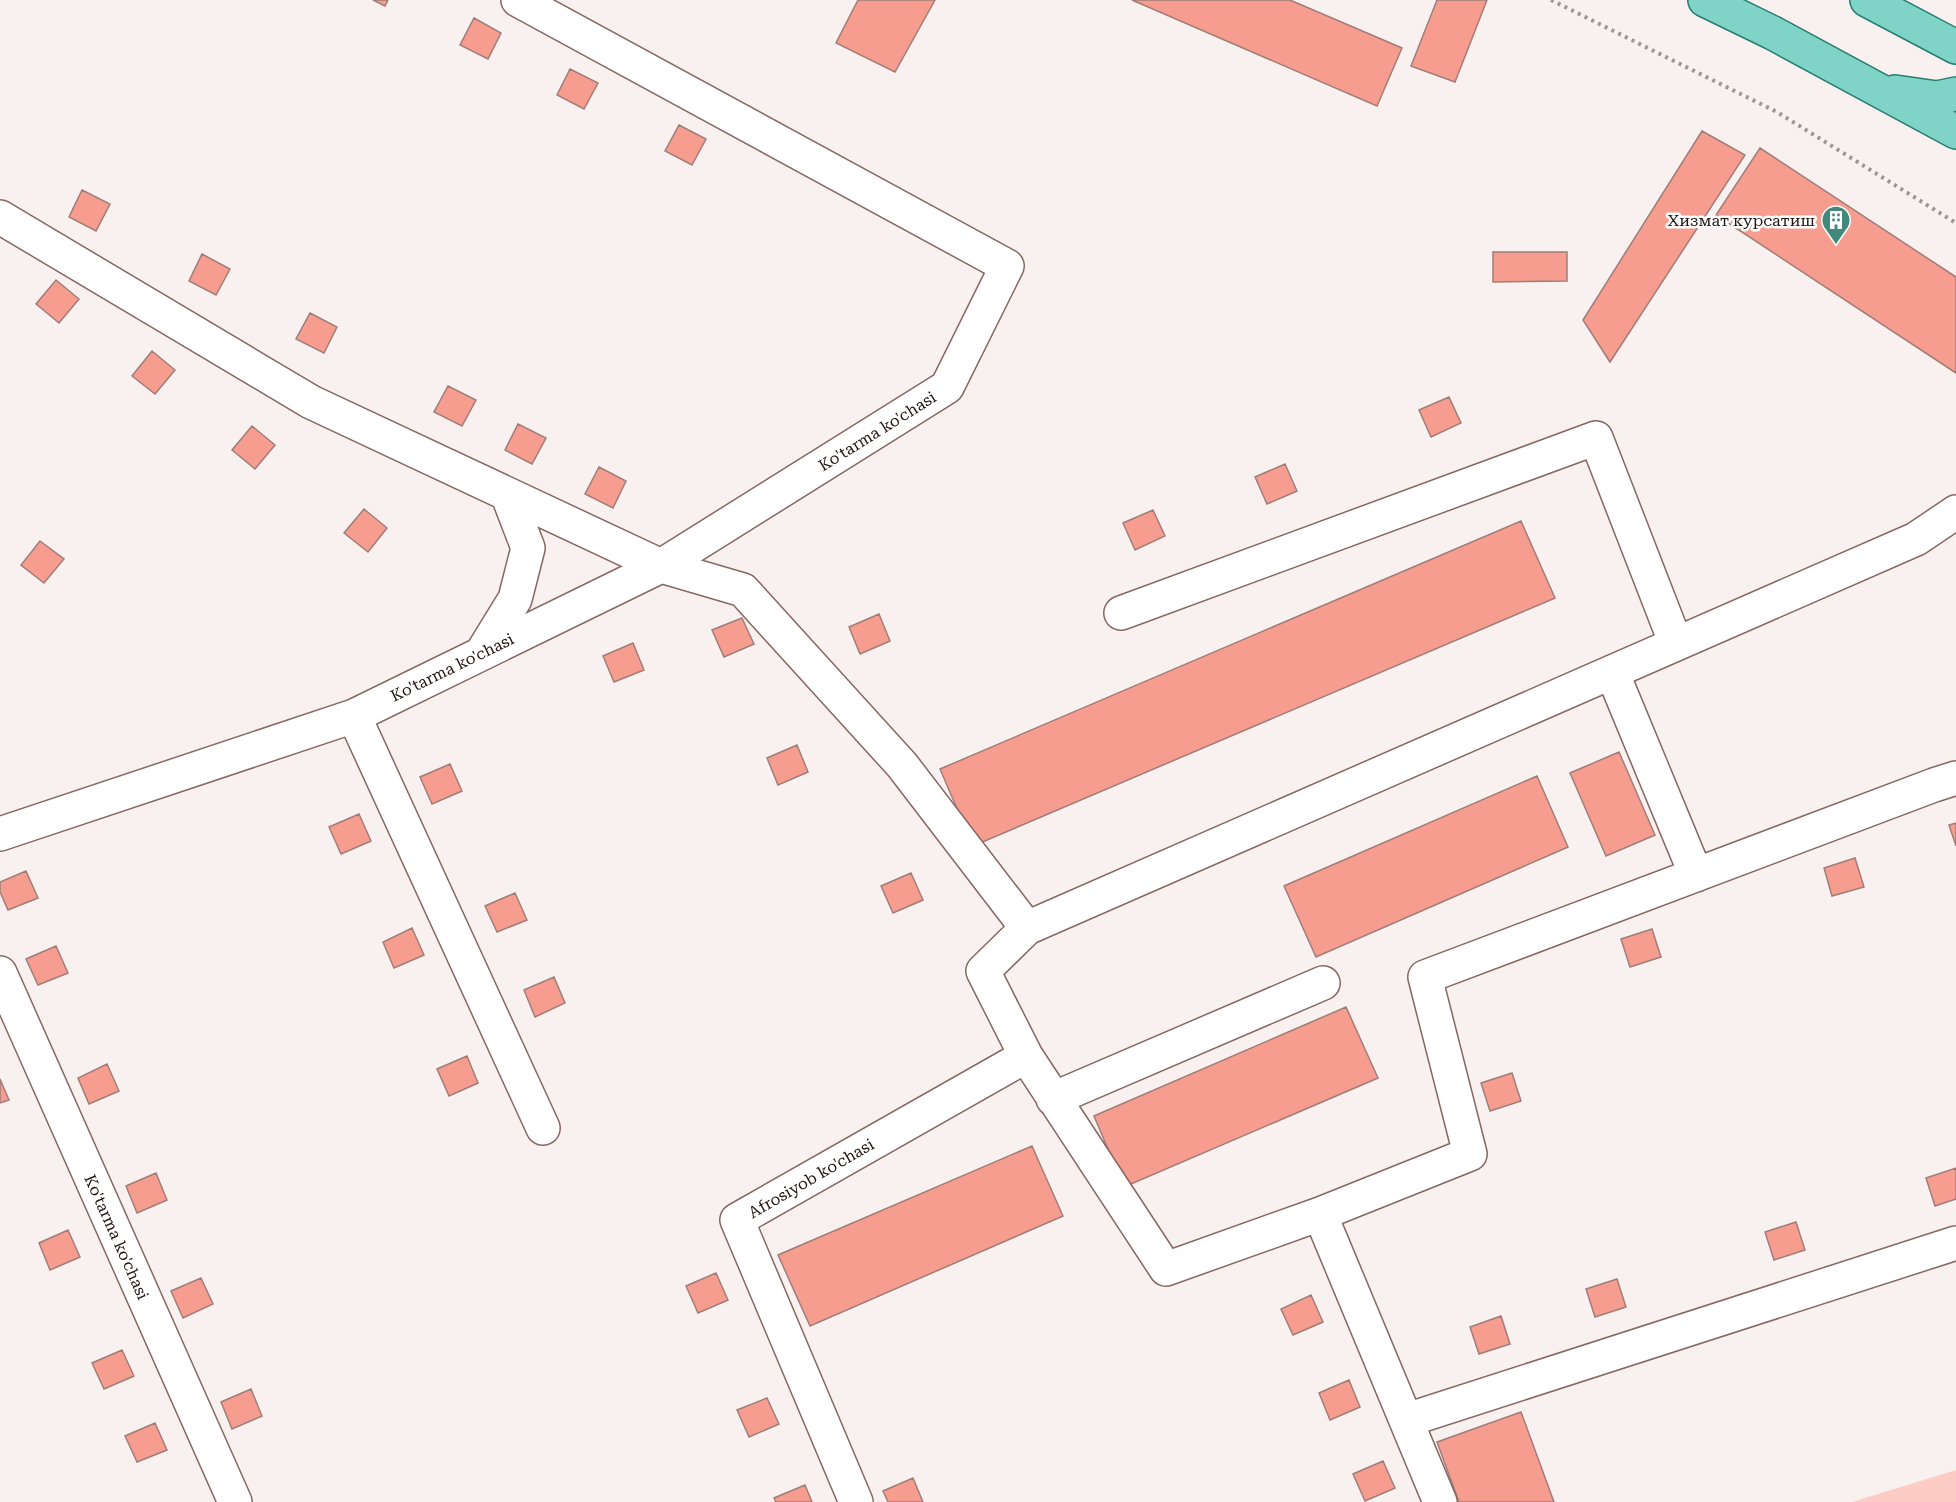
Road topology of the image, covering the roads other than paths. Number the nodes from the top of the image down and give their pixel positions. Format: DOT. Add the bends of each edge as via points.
graph roads {
  1 [pos="518,0"];
  2 [pos="1705,0"];
  3 [pos="1867,0"];
  4 [pos="1956,46"];
  5 [pos="1873,87"];
  6 [pos="1956,94"];
  7 [pos="1956,132"];
  8 [pos="0,217"];
  9 [pos="508,496"];
  10 [pos="1956,512"];
  11 [pos="661,566"];
  12 [pos="1121,613"];
  13 [pos="1676,644"];
  14 [pos="483,651"];
  15 [pos="1612,672"];
  16 [pos="354,716"];
  17 [pos="1956,778"];
  18 [pos="0,834"];
  19 [pos="1696,875"];
  20 [pos="1027,928"];
  21 [pos="0,972"];
  22 [pos="1323,983"];
  23 [pos="1026,1056"];
  24 [pos="1053,1099"];
  25 [pos="543,1128"];
  26 [pos="1320,1214"];
  27 [pos="1956,1242"];
  28 [pos="1407,1420"];
  29 [pos="235,1502"];
  30 [pos="856,1502"];
  31 [pos="1440,1502"];
  1 -- 11 [label="street, Ko'tarma ko'chasi" via="1007,266 947,387"];
  2 -- 5 [label="main road"];
  3 -- 4 [label="main road"];
  5 -- 6 [label="main road" via="1937,98"];
  5 -- 7 [label="main road"];
  8 -- 9 [label="street" via="311,402"];
  9 -- 11 [label="street"];
  9 -- 14 [label="street" via="528,548 515,599"];
  10 -- 13 [label="street" via="1916,539"];
  11 -- 14 [label="street, Ko'tarma ko'chasi"];
  11 -- 20 [label="street" via="743,590 902,765"];
  12 -- 13 [label="street" via="1596,438"];
  13 -- 15 [label="street"];
  14 -- 16 [label="street, Ko'tarma ko'chasi"];
  15 -- 19 [label="street"];
  15 -- 20 [label="street"];
  16 -- 18 [label="street, Ko'tarma ko'chasi"];
  16 -- 25 [label="street"];
  17 -- 19 [label="street"];
  19 -- 26 [label="street" via="1425,977 1470,1154"];
  20 -- 23 [label="street" via="983,971"];
  21 -- 29 [label="street, Ko'tarma ko'chasi"];
  22 -- 24 [label="street"];
  23 -- 24 [label="street"];
  23 -- 30 [label="street, Afrosiyob ko'chasi" via="737,1220"];
  24 -- 26 [label="street" via="1166,1269"];
  26 -- 28 [label="street"];
  27 -- 28 [label="street"];
  28 -- 31 [label="street"];
}
